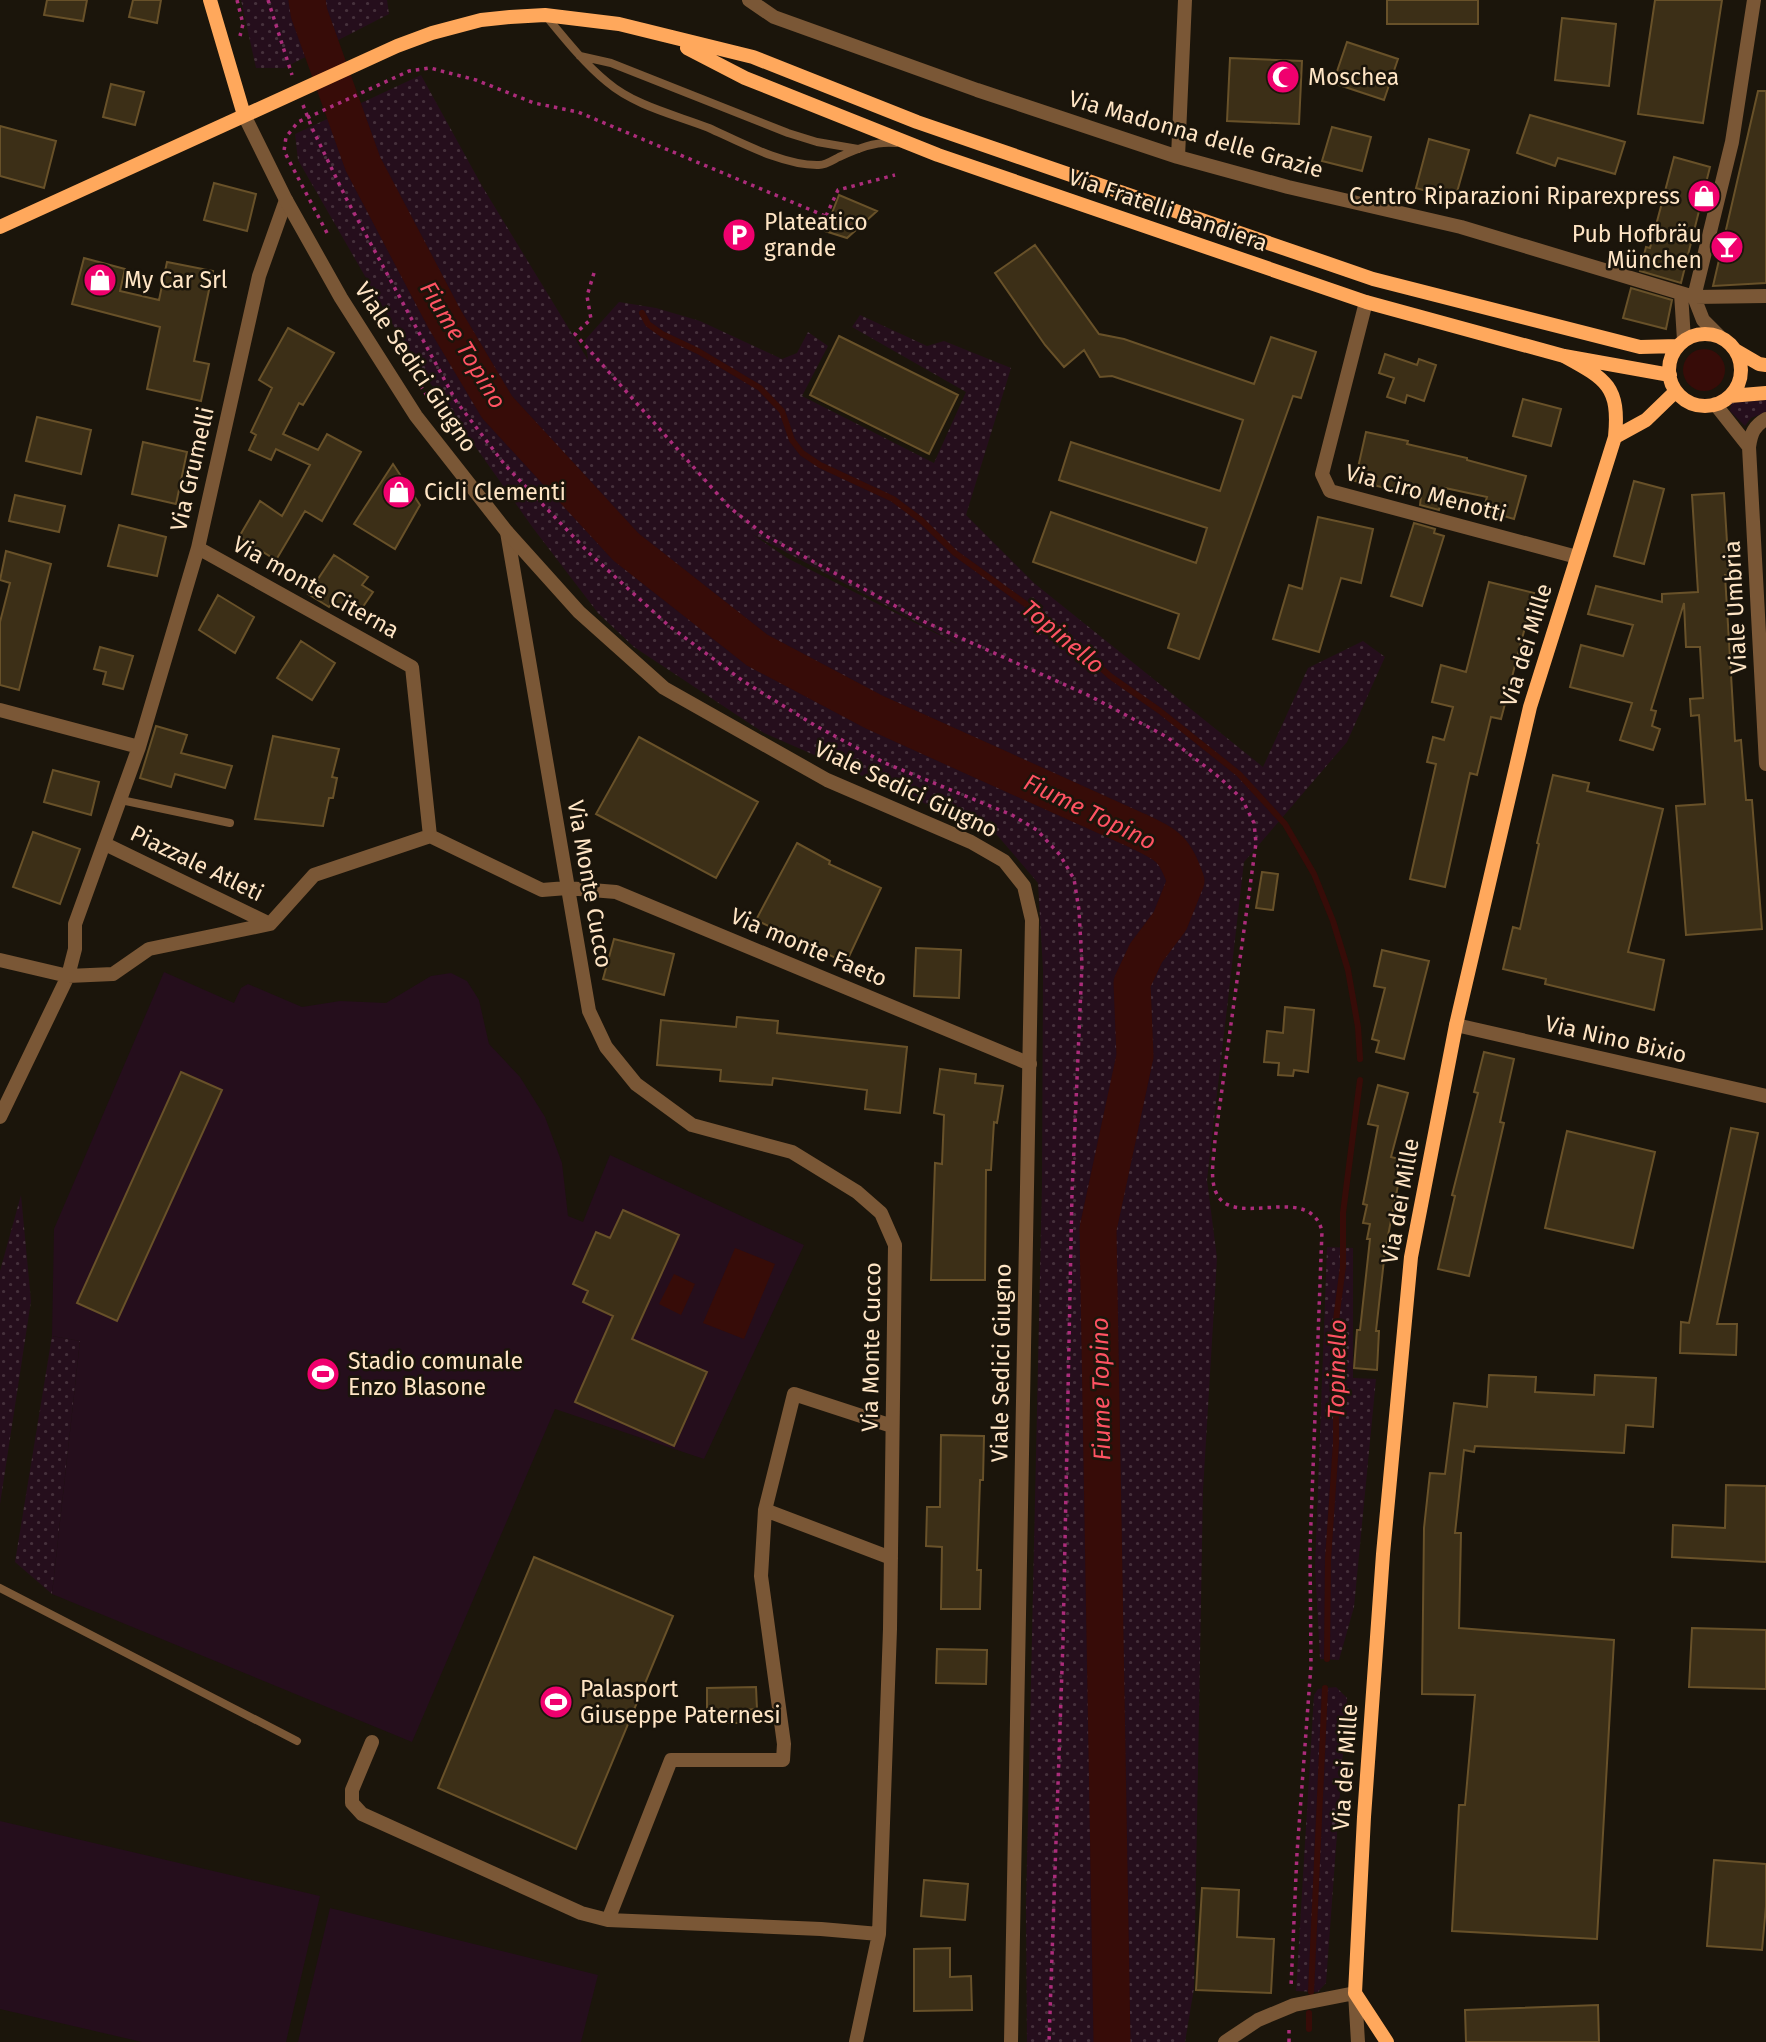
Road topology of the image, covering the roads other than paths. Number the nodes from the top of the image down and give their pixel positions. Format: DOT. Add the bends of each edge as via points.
graph roads {
  1 [pos="210,0"];
  2 [pos="749,0"];
  3 [pos="1185,0"];
  4 [pos="1754,0"];
  5 [pos="545,15"];
  6 [pos="668,37"];
  7 [pos="580,56"];
  8 [pos="244,115"];
  9 [pos="908,144"];
  10 [pos="858,149"];
  11 [pos="1178,157"];
  12 [pos="286,200"];
  13 [pos="0,227"];
  14 [pos="1687,295"];
  15 [pos="1766,296"];
  16 [pos="1366,302"];
  17 [pos="1719,336"];
  18 [pos="1681,343"];
  19 [pos="1735,349"];
  20 [pos="1564,356"];
  21 [pos="1766,365"];
  22 [pos="1670,375"];
  23 [pos="1676,391"];
  24 [pos="1766,393"];
  25 [pos="1730,396"];
  26 [pos="1715,404"];
  27 [pos="1766,419"];
  28 [pos="1615,437"];
  29 [pos="1749,447"];
  30 [pos="507,532"];
  31 [pos="198,548"];
  32 [pos="1577,557"];
  33 [pos="0,710"];
  34 [pos="139,747"];
  35 [pos="1766,764"];
  36 [pos="121,800"];
  37 [pos="230,823"];
  38 [pos="430,836"];
  39 [pos="105,844"];
  40 [pos="567,888"];
  41 [pos="270,924"];
  42 [pos="0,960"];
  43 [pos="68,976"];
  44 [pos="1456,1025"];
  45 [pos="1030,1064"];
  46 [pos="1766,1096"];
  47 [pos="0,1117"];
  48 [pos="892,1426"];
  49 [pos="765,1510"];
  50 [pos="891,1558"];
  51 [pos="0,1588"];
  52 [pos="298,1741"];
  53 [pos="372,1742"];
  54 [pos="608,1920"];
  55 [pos="879,1934"];
  56 [pos="1355,1993"];
  57 [pos="856,2042"];
  58 [pos="1011,2042"];
  59 [pos="1225,2042"];
  60 [pos="1358,2042"];
  61 [pos="1387,2042"];
  1 -- 8 [label="main road, Viale Sedici Giugno"];
  2 -- 11 [label="street, Via Madonna delle Grazie" via="774,17"];
  3 -- 11 [label="street"];
  4 -- 14 [label="street" via="1732,142"];
  5 -- 6 [label="main road, Via Fratelli Bandiera" via="619,24"];
  5 -- 7 [label="lane"];
  5 -- 8 [label="main road, Via Fratelli Bandiera" via="481,20 432,33"];
  6 -- 9 [label="main road, Via Fratelli Bandiera" via="745,78"];
  6 -- 18 [label="main road, Via Fratelli Bandiera" via="753,57 918,122 1373,279 1640,347"];
  7 -- 10 [label="lane" via="611,62 788,133"];
  7 -- 10 [label="lane" via="626,96 788,160 821,165"];
  8 -- 12 [label="street, Viale Sedici Giugno"];
  8 -- 13 [label="main road, Via Fratelli Bandiera"];
  9 -- 10 [label="lane" via="883,141"];
  9 -- 16 [label="main road, Via Fratelli Bandiera"];
  11 -- 14 [label="street, Via Madonna delle Grazie" via="1461,226"];
  12 -- 30 [label="street, Viale Sedici Giugno" via="416,416"];
  12 -- 31 [label="street, Via Grumelli" via="259,276"];
  14 -- 15 [label="street, Via Madonna delle Grazie"];
  14 -- 17 [label="street"];
  14 -- 18 [label="street"];
  16 -- 20 [label="main road, Via Fratelli Bandiera"];
  16 -- 32 [label="street, Via Ciro Menotti" via="1322,474 1330,491"];
  17 -- 18 [label="main road" via="1696,335"];
  17 -- 19 [label="main road"];
  18 -- 22 [label="main road" via="1669,365"];
  19 -- 21 [label="main road"];
  19 -- 25 [label="main road" via="1740,379"];
  20 -- 22 [label="main road, Via Fratelli Bandiera"];
  20 -- 28 [label="main road, Via dei Mille" via="1597,374 1612,391 1618,412"];
  22 -- 23 [label="main road"];
  23 -- 26 [label="main road" via="1693,404"];
  23 -- 28 [label="main road" via="1646,420"];
  24 -- 25 [label="main road"];
  25 -- 26 [label="main road"];
  26 -- 29 [label="street"];
  27 -- 29 [label="street" via="1751,434"];
  28 -- 32 [label="main road, Via dei Mille"];
  29 -- 35 [label="street, Viale Umbria"];
  30 -- 40 [label="street, Via Monte Cucco"];
  30 -- 45 [label="street, Viale Sedici Giugno" via="579,612 664,688 827,780 971,842 1004,861 1024,886 1032,920"];
  31 -- 34 [label="street, Via Grumelli"];
  31 -- 38 [label="street, Via monte Citerna" via="412,667"];
  32 -- 44 [label="main road, Via dei Mille" via="1530,707"];
  33 -- 34 [label="street"];
  34 -- 36 [label="street, Via Grumelli"];
  36 -- 37 [label="lane"];
  36 -- 39 [label="street, Via Grumelli"];
  38 -- 40 [label="street" via="542,890"];
  38 -- 41 [label="street, Piazzale Atleti" via="314,875"];
  39 -- 41 [label="street, Piazzale Atleti"];
  39 -- 43 [label="street, Via Grumelli" via="75,924"];
  40 -- 45 [label="street, Via monte Faeto" via="616,891"];
  40 -- 48 [label="street, Via Monte Cucco" via="589,1011 606,1047 636,1084 692,1125 792,1152 857,1192 881,1213 895,1245"];
  41 -- 43 [label="street, Piazzale Atleti" via="149,948 113,974"];
  42 -- 43 [label="street, Piazzale Atleti"];
  43 -- 47 [label="street, Via Grumelli"];
  44 -- 46 [label="street, Via Nino Bixio"];
  44 -- 56 [label="main road, Via dei Mille" via="1411,1257 1383,1554"];
  45 -- 58 [label="street, Viale Sedici Giugno"];
  48 -- 49 [label="street" via="794,1394"];
  48 -- 50 [label="street, Via Monte Cucco"];
  49 -- 50 [label="street"];
  49 -- 54 [label="street" via="761,1576 783,1760 671,1760"];
  50 -- 55 [label="street, Via Monte Cucco"];
  51 -- 52 [label="lane"];
  53 -- 54 [label="street" via="352,1790 352,1804 362,1814 582,1913"];
  54 -- 55 [label="street"];
  55 -- 57 [label="street, Via Monte Cucco"];
  56 -- 59 [label="street" via="1290,2007 1258,2020"];
  56 -- 60 [label="street"];
  56 -- 61 [label="main road"];
}
